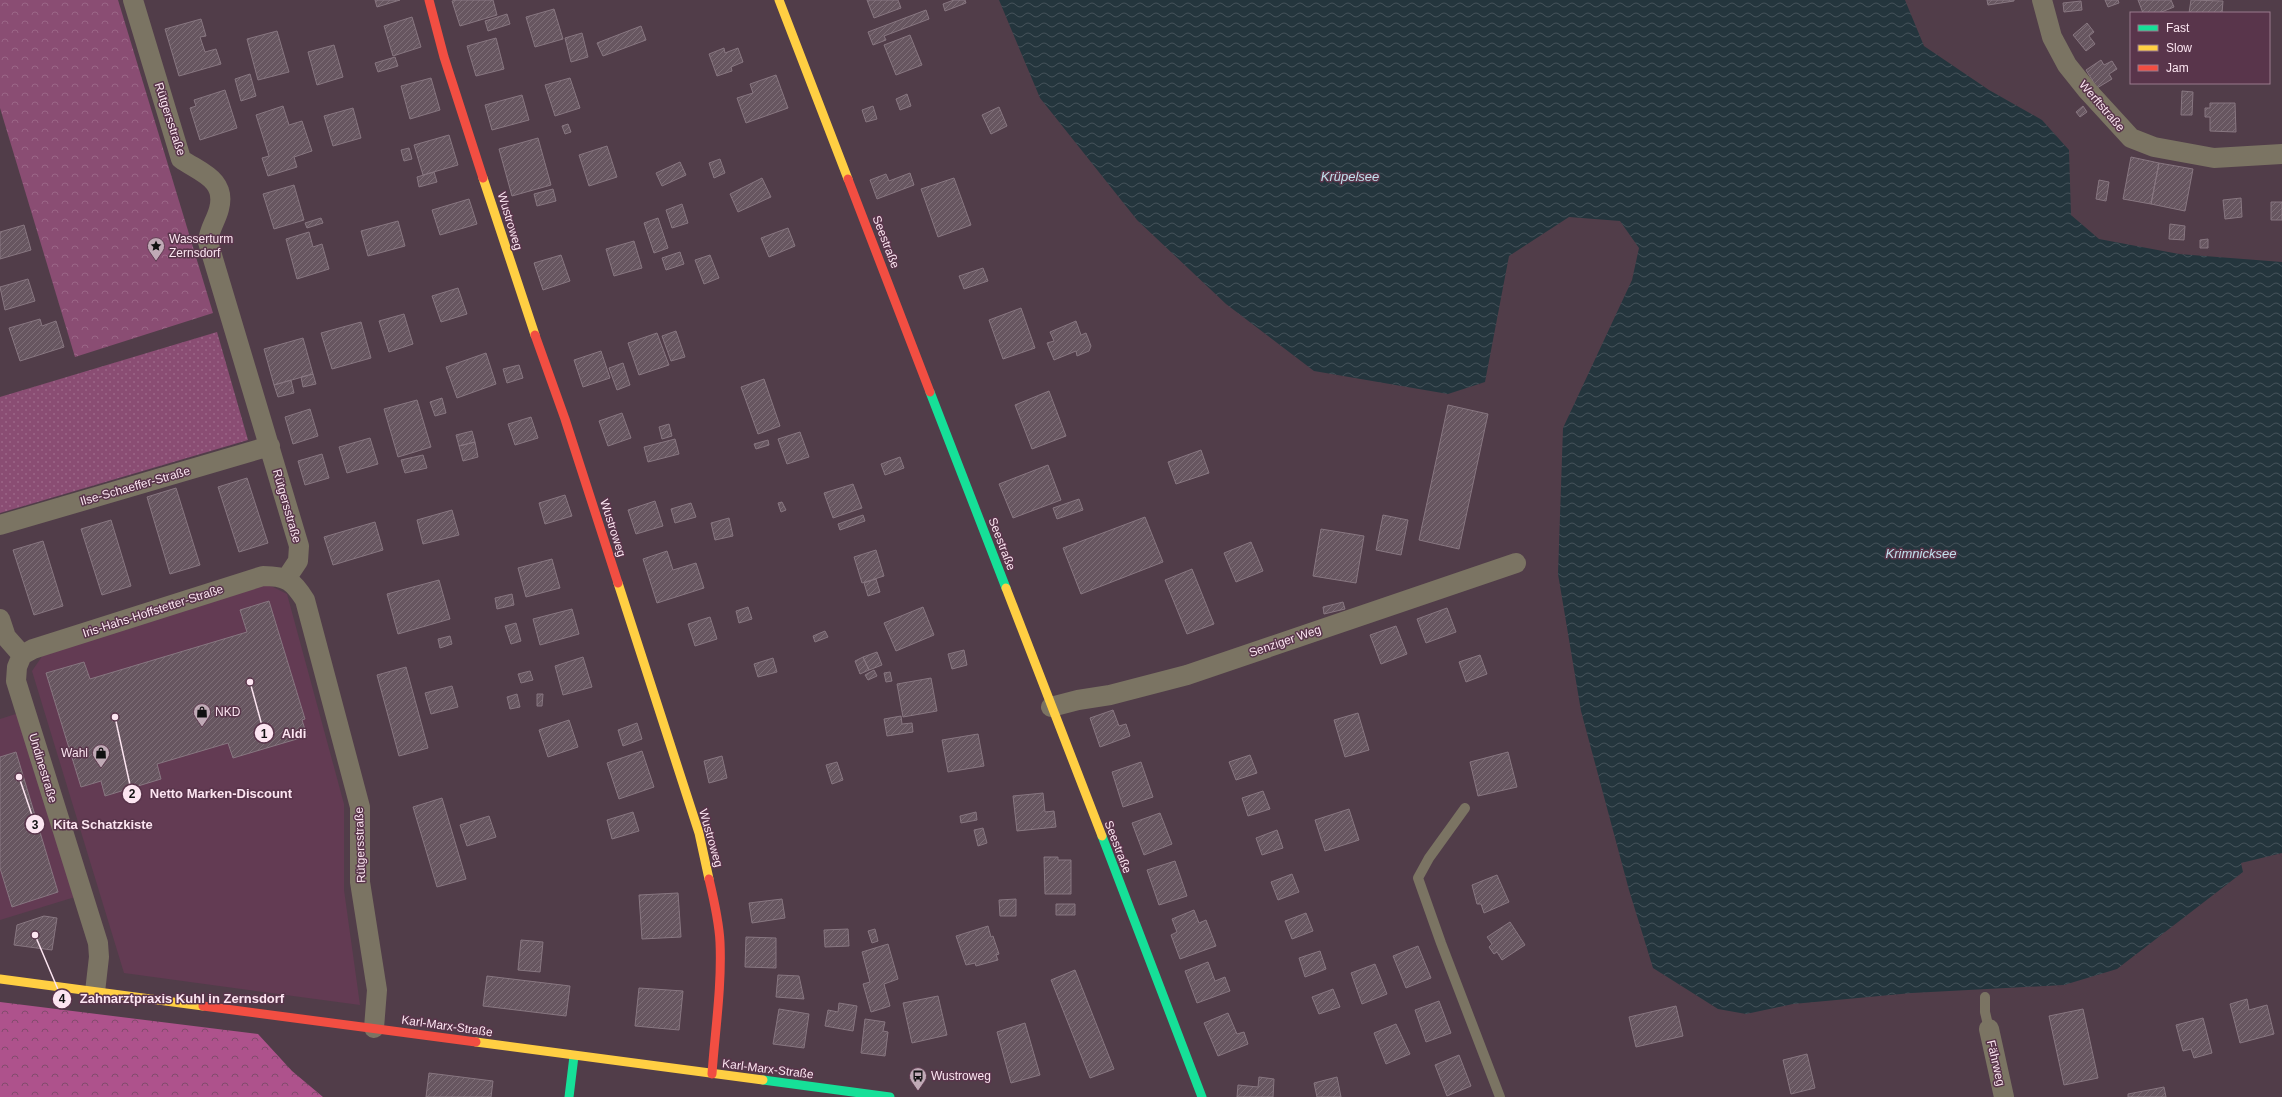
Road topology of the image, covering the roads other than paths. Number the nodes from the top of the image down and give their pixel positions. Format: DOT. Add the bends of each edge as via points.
graph roads {
  1 [pos="133,0"];
  2 [pos="429,0"];
  3 [pos="779,0"];
  4 [pos="2042,0"];
  5 [pos="2282,154"];
  6 [pos="270,446"];
  7 [pos="0,525"];
  8 [pos="1516,563"];
  9 [pos="286,579"];
  10 [pos="0,619"];
  11 [pos="22,655"];
  12 [pos="1051,707"];
  13 [pos="1465,808"];
  14 [pos="0,979"];
  15 [pos="95,992"];
  16 [pos="1986,997"];
  17 [pos="374,1028"];
  18 [pos="1989,1030"];
  19 [pos="574,1056"];
  20 [pos="712,1074"];
  21 [pos="569,1097"];
  22 [pos="890,1097"];
  23 [pos="1202,1097"];
  24 [pos="1500,1097"];
  25 [pos="2004,1097"];
  1 -- 6 [label="street, Rütgersstraße" via="181,158 209,174 220,197 208,242"];
  2 -- 20 [label="street, Wustroweg" via="453,84 565,419 700,840 716,908 720,942"];
  3 -- 12 [label="street, Seestraße"];
  4 -- 5 [label="street, Werftstraße" via="2052,37 2067,65 2131,138 2154,147 2214,158"];
  6 -- 7 [label="street, Ilse-Schaeffer-Straße"];
  6 -- 9 [label="street, Rütgersstraße" via="299,546 298,561"];
  8 -- 12 [label="street, Senziger Weg" via="1187,675"];
  9 -- 11 [label="street, Iris-Hahs-Hoffstetter-Straße" via="263,576 33,649"];
  9 -- 17 [label="street, Rütgersstraße" via="296,585 305,600 360,808 360,882 378,990"];
  10 -- 11 [label="street" via="6,637"];
  11 -- 15 [label="street, Undinestraße" via="17,667 16,681 98,943"];
  12 -- 23 [label="street, Seestraße"];
  13 -- 24 [label="lane" via="1429,858 1418,878"];
  14 -- 15 [label="street, Karl-Marx-Straße"];
  15 -- 17 [label="street, Karl-Marx-Straße"];
  16 -- 18 [label="lane" via="1985,1012"];
  17 -- 19 [label="street, Karl-Marx-Straße"];
  18 -- 25 [label="street, Fährweg"];
  19 -- 20 [label="street, Karl-Marx-Straße"];
  19 -- 21 [label="street"];
  20 -- 22 [label="street, Karl-Marx-Straße"];
}
